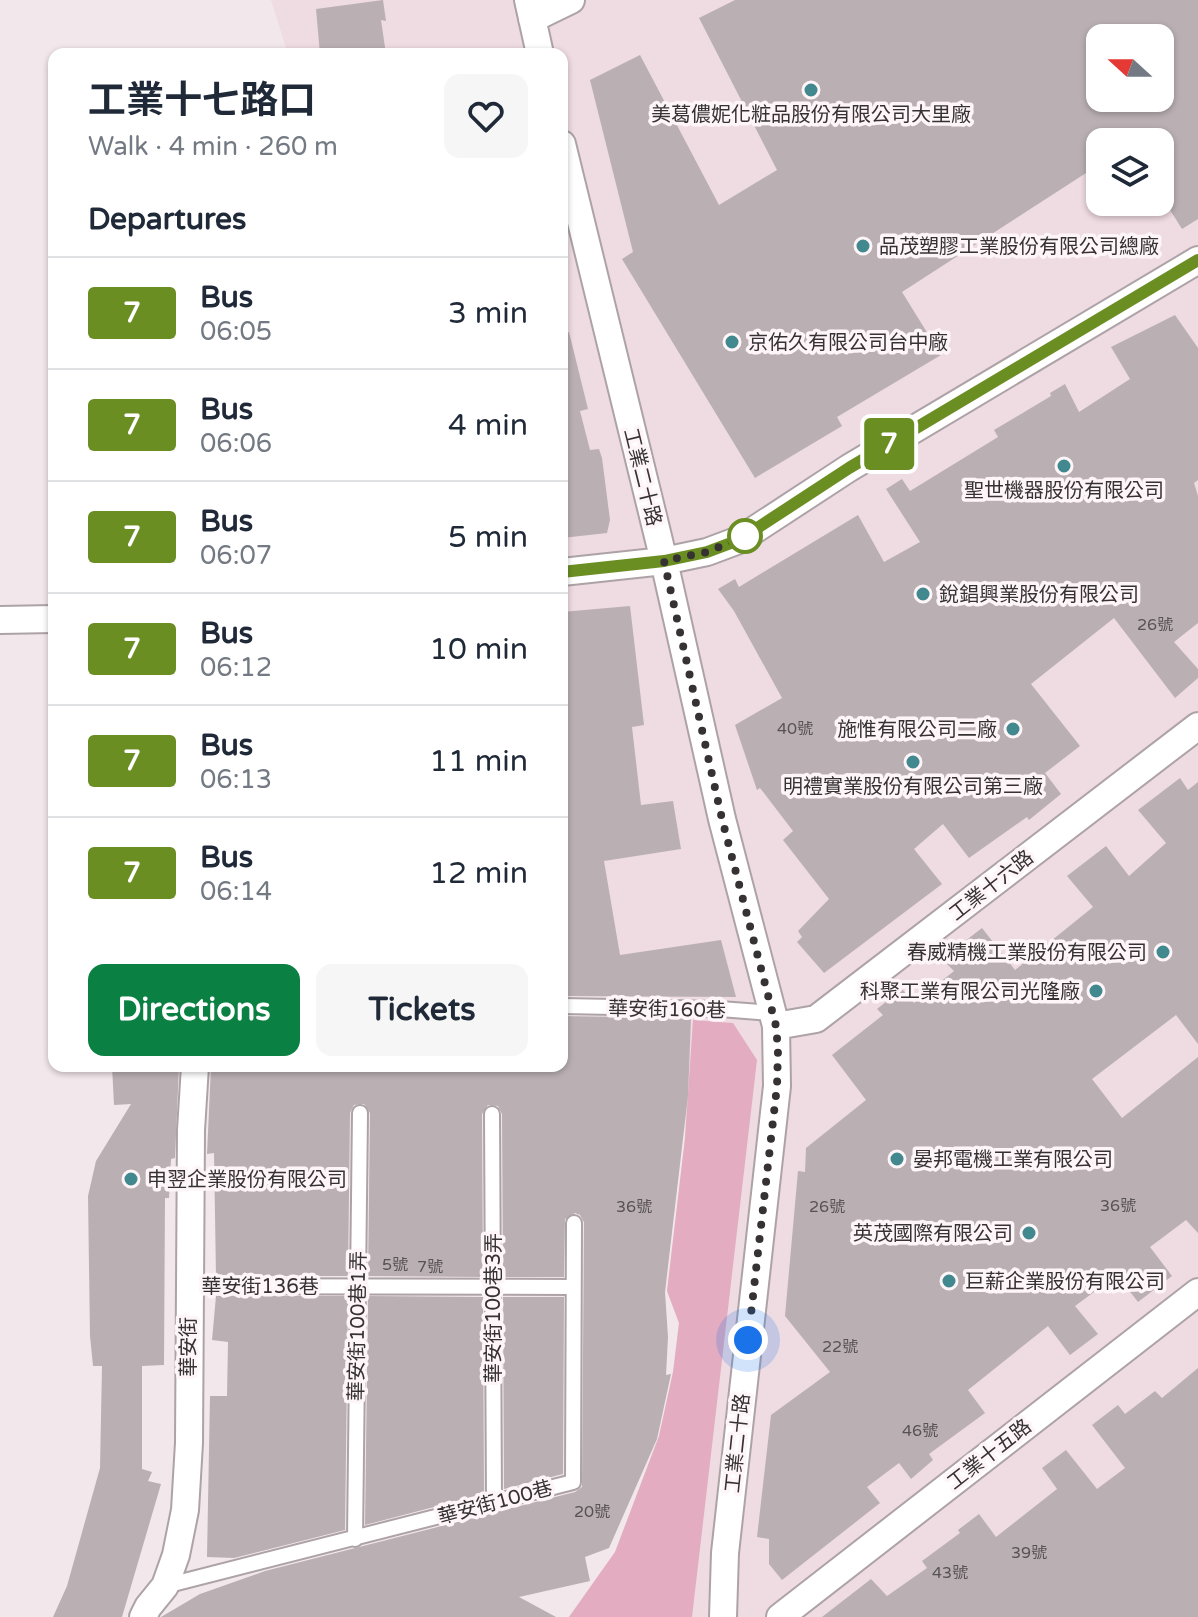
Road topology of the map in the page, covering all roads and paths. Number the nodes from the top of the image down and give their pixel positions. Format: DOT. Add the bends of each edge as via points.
graph roads {
  1 [pos="571,0"];
  2 [pos="530,10"];
  3 [pos="539,48"];
  4 [pos="568,169"];
  5 [pos="1198,260"];
  6 [pos="664,561"];
  7 [pos="568,571"];
  8 [pos="48,619"];
  9 [pos="0,620"];
  10 [pos="1198,726"];
  11 [pos="568,1006"];
  12 [pos="774,1020"];
  13 [pos="195,1072"];
  14 [pos="360,1113"];
  15 [pos="492,1114"];
  16 [pos="574,1223"];
  17 [pos="493,1285"];
  18 [pos="188,1286"];
  19 [pos="357,1286"];
  20 [pos="572,1287"];
  21 [pos="1198,1292"];
  22 [pos="494,1502"];
  23 [pos="355,1539"];
  24 [pos="165,1586"];
  25 [pos="143,1617"];
  26 [pos="723,1617"];
  27 [pos="780,1617"];
  1 -- 2 [label="street"];
  2 -- 3 [label="street"];
  4 -- 6 [label="street, 工業二十路"];
  5 -- 6 [label="street" via="849,468 739,540"];
  6 -- 7 [label="street"];
  6 -- 12 [label="street, 工業二十路"];
  8 -- 9 [label="street"];
  10 -- 12 [label="street, 工業十六路" via="816,1019"];
  11 -- 12 [label="lane, 華安街160巷" via="720,1009"];
  12 -- 26 [label="street, 工業二十路" via="774,1117 725,1553"];
  13 -- 18 [label="street, 華安街"];
  14 -- 19 [label="lane, 華安街100巷1弄"];
  15 -- 17 [label="lane, 華安街100巷3弄"];
  16 -- 20 [label="lane, 華安街100巷"];
  17 -- 19 [label="lane, 華安街136巷"];
  17 -- 20 [label="lane, 華安街136巷"];
  17 -- 22 [label="lane, 華安街100巷3弄"];
  18 -- 19 [label="lane, 華安街136巷"];
  18 -- 24 [label="street, 華安街" via="185,1510"];
  19 -- 23 [label="lane, 華安街100巷1弄"];
  20 -- 22 [label="lane, 華安街100巷" via="573,1482"];
  21 -- 27 [label="street, 工業十五路"];
  22 -- 23 [label="lane, 華安街100巷"];
  23 -- 24 [label="lane, 華安街100巷"];
  24 -- 25 [label="street, 華安街"];
}
